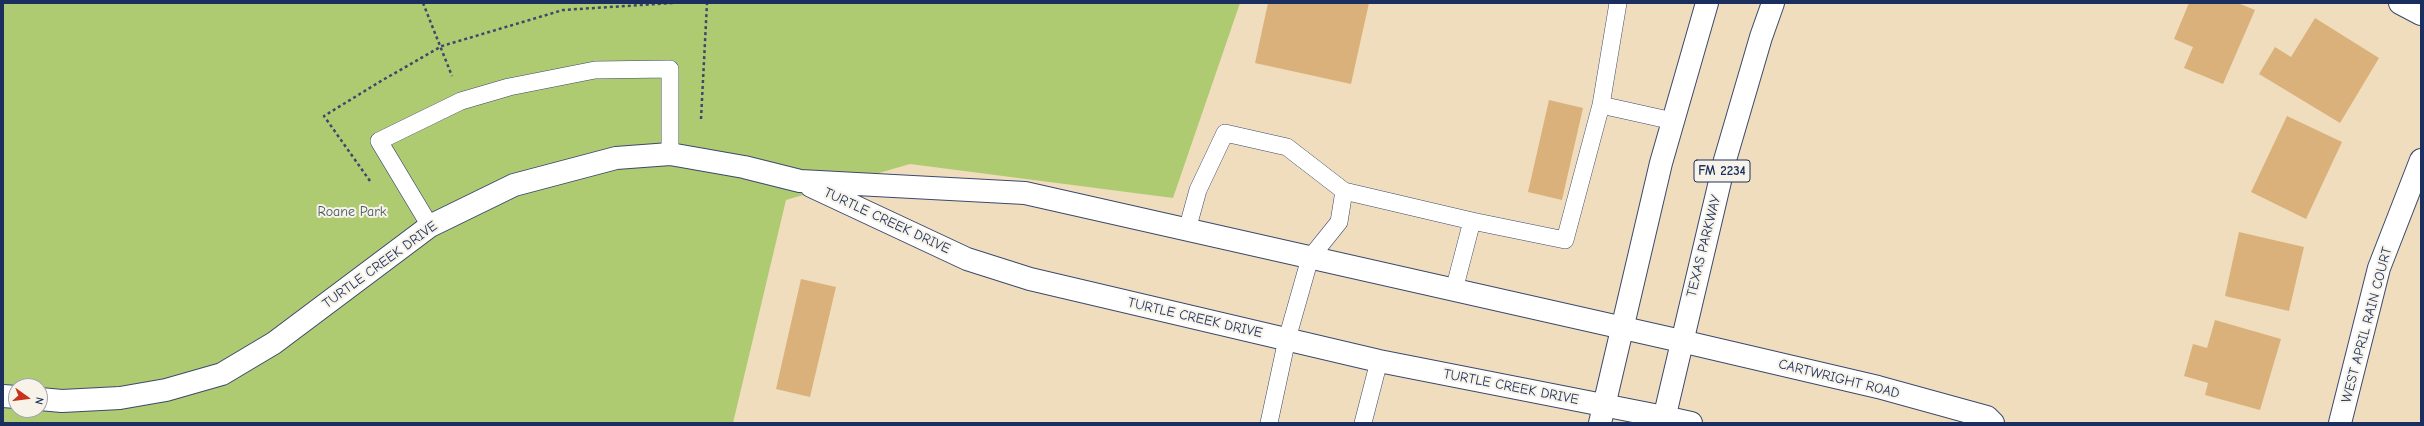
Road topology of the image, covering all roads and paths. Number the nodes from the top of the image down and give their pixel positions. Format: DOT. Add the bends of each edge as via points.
graph roads {
  1 [pos="423,3"];
  2 [pos="673,3"];
  3 [pos="707,3"];
  4 [pos="1618,3"];
  5 [pos="1707,3"];
  6 [pos="1773,3"];
  7 [pos="2400,3"];
  8 [pos="2421,14"];
  9 [pos="442,46"];
  10 [pos="461,101"];
  11 [pos="1601,105"];
  12 [pos="701,119"];
  13 [pos="1672,121"];
  14 [pos="670,154"];
  15 [pos="2421,160"];
  16 [pos="800,181"];
  17 [pos="373,186"];
  18 [pos="1344,191"];
  19 [pos="1472,221"];
  20 [pos="430,226"];
  21 [pos="1187,230"];
  22 [pos="1310,258"];
  23 [pos="1454,290"];
  24 [pos="1622,328"];
  25 [pos="1287,339"];
  26 [pos="1681,341"];
  27 [pos="1379,361"];
  28 [pos="48,400"];
  29 [pos="1603,414"];
  30 [pos="1664,420"];
  31 [pos="1269,423"];
  32 [pos="1363,423"];
  33 [pos="1691,423"];
  34 [pos="1993,423"];
  35 [pos="2340,423"];
  1 -- 9 [label="path"];
  2 -- 9 [label="path" via="563,10"];
  3 -- 12 [label="path"];
  4 -- 11 [label="lane"];
  5 -- 13 [label="street"];
  6 -- 26 [label="street, TEXAS PARKWAY / FM 2234" via="1725,160"];
  7 -- 8 [label="street"];
  9 -- 10 [label="path"];
  9 -- 17 [label="path" via="324,116"];
  10 -- 14 [label="lane" via="509,87 595,70 670,69"];
  10 -- 20 [label="lane" via="379,141"];
  11 -- 13 [label="lane"];
  11 -- 19 [label="lane" via="1566,240"];
  13 -- 24 [label="street"];
  14 -- 16 [label="street, TURTLE CREEK DRIVE" via="744,167"];
  14 -- 20 [label="street, TURTLE CREEK DRIVE" via="616,158 514,185"];
  15 -- 35 [label="street, WEST APRIL RAIN COURT" via="2379,268"];
  16 -- 21 [label="street, TURTLE CREEK DRIVE" via="1024,194"];
  16 -- 25 [label="street, TURTLE CREEK DRIVE" via="967,259 1030,279"];
  18 -- 19 [label="lane"];
  18 -- 21 [label="lane" via="1287,147 1225,133 1198,190"];
  18 -- 22 [label="lane" via="1339,222"];
  19 -- 23 [label="lane"];
  20 -- 28 [label="street, TURTLE CREEK DRIVE" via="274,343 222,374 166,390 120,398"];
  21 -- 22 [label="street, TURTLE CREEK DRIVE"];
  22 -- 23 [label="street, TURTLE CREEK DRIVE"];
  22 -- 25 [label="lane"];
  23 -- 24 [label="street, TURTLE CREEK DRIVE"];
  24 -- 26 [label="street, CARTWRIGHT ROAD"];
  24 -- 29 [label="street"];
  25 -- 27 [label="street, TURTLE CREEK DRIVE"];
  25 -- 31 [label="lane"];
  26 -- 30 [label="street, TEXAS PARKWAY / FM 2234"];
  26 -- 34 [label="street, CARTWRIGHT ROAD" via="1878,387 1987,417"];
  27 -- 29 [label="street, TURTLE CREEK DRIVE"];
  27 -- 32 [label="lane"];
  29 -- 30 [label="street, TURTLE CREEK DRIVE"];
  30 -- 33 [label="street"];
}
